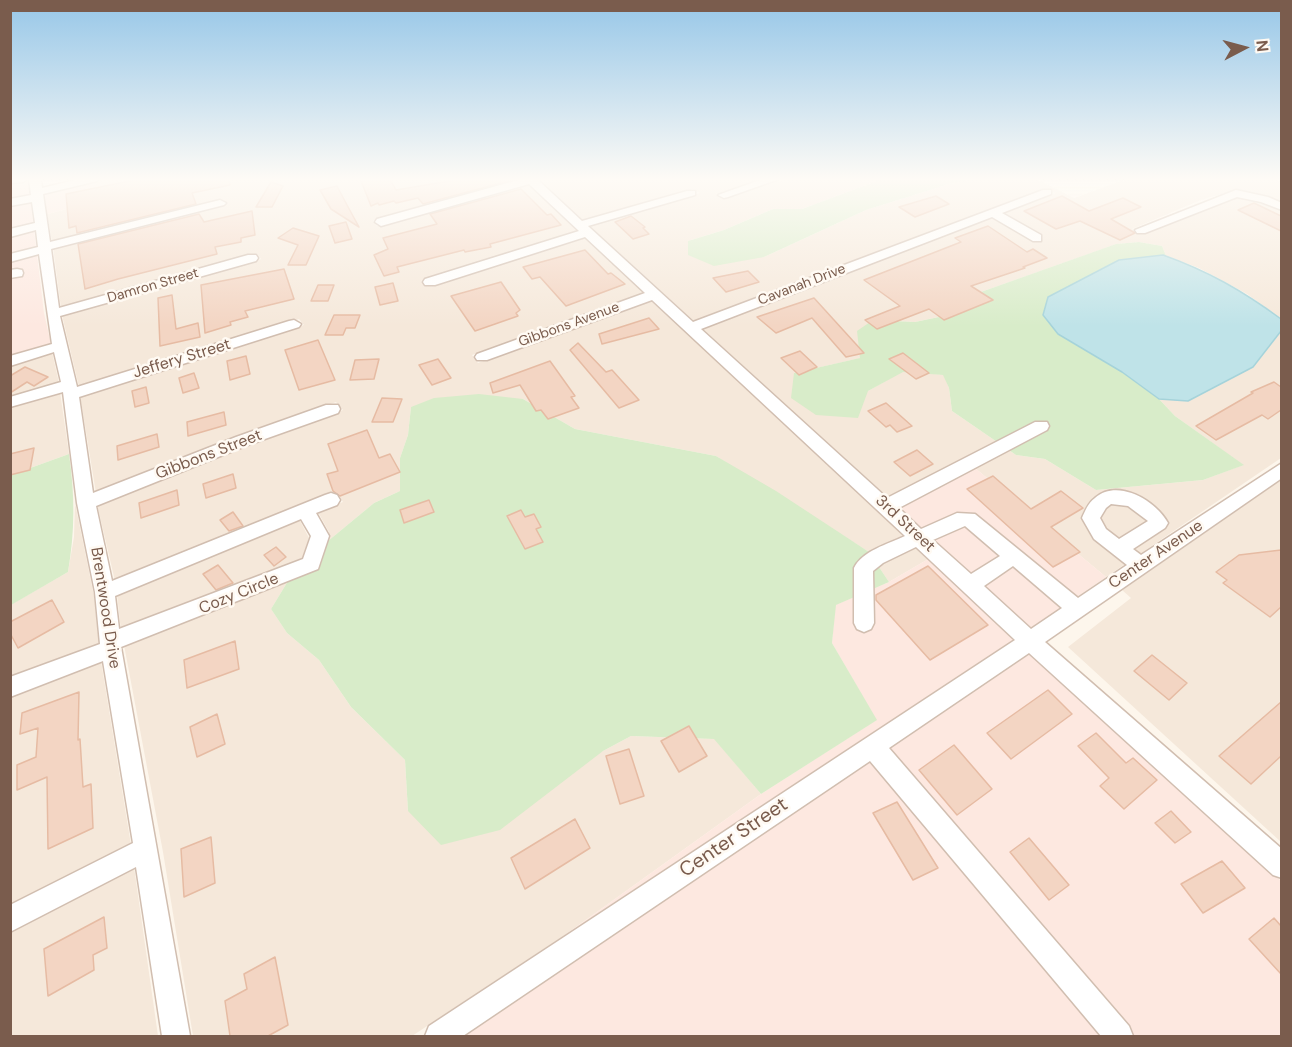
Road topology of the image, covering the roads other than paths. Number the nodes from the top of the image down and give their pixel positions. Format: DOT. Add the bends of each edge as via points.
graph roads {
  1 [pos="31,228"];
  2 [pos="42,228"];
  3 [pos="123,228"];
  4 [pos="587,228"];
  5 [pos="954,228"];
  6 [pos="1019,228"];
  7 [pos="1146,228"];
  8 [pos="584,229"];
  9 [pos="1141,230"];
  10 [pos="10,233"];
  11 [pos="1037,238"];
  12 [pos="45,248"];
  13 [pos="10,258"];
  14 [pos="252,258"];
  15 [pos="430,282"];
  16 [pos="655,294"];
  17 [pos="53,314"];
  18 [pos="294,324"];
  19 [pos="692,327"];
  20 [pos="60,345"];
  21 [pos="482,357"];
  22 [pos="10,361"];
  23 [pos="70,389"];
  24 [pos="10,402"];
  25 [pos="332,409"];
  26 [pos="1041,426"];
  27 [pos="1281,469"];
  28 [pos="331,500"];
  29 [pos="86,503"];
  30 [pos="886,507"];
  31 [pos="305,510"];
  32 [pos="920,538"];
  33 [pos="1119,548"];
  34 [pos="1014,556"];
  35 [pos="1140,565"];
  36 [pos="970,585"];
  37 [pos="105,592"];
  38 [pos="1077,609"];
  39 [pos="864,623"];
  40 [pos="1030,641"];
  41 [pos="111,646"];
  42 [pos="10,687"];
  43 [pos="872,746"];
  44 [pos="147,849"];
  45 [pos="1281,867"];
  46 [pos="10,918"];
  47 [pos="176,1036"];
  48 [pos="439,1036"];
  49 [pos="1119,1036"];
  1 -- 10 [label="street"];
  2 -- 12 [label="street, Brentwood Drive"];
  3 -- 12 [label="street"];
  4 -- 8 [label="street"];
  5 -- 19 [label="street, Cavanah Drive"];
  6 -- 11 [label="street"];
  7 -- 9 [label="street"];
  8 -- 15 [label="street"];
  8 -- 16 [label="street, 3rd Street"];
  12 -- 13 [label="street"];
  12 -- 17 [label="street, Brentwood Drive"];
  14 -- 17 [label="street, Damron Street"];
  16 -- 19 [label="street, 3rd Street"];
  16 -- 21 [label="street, Gibbons Avenue"];
  17 -- 20 [label="street, Brentwood Drive"];
  18 -- 23 [label="street, Jeffery Street"];
  19 -- 30 [label="street, 3rd Street"];
  20 -- 22 [label="street"];
  20 -- 23 [label="street, Brentwood Drive"];
  23 -- 24 [label="street, Jeffery Street"];
  23 -- 29 [label="street, Brentwood Drive"];
  25 -- 29 [label="street, Gibbons Street"];
  26 -- 30 [label="street"];
  27 -- 35 [label="street, Center Avenue"];
  28 -- 31 [label="street"];
  29 -- 37 [label="street, Brentwood Drive"];
  30 -- 32 [label="street, 3rd Street"];
  31 -- 37 [label="street"];
  31 -- 41 [label="street, Cozy Circle" via="320,536 310,564"];
  32 -- 34 [label="street" via="957,520 969,519"];
  32 -- 36 [label="street, 3rd Street"];
  32 -- 39 [label="street" via="863,568"];
  33 -- 35 [label="street"];
  34 -- 36 [label="street"];
  34 -- 38 [label="street"];
  35 -- 38 [label="street, Center Avenue"];
  36 -- 40 [label="street, 3rd Street"];
  37 -- 41 [label="street, Brentwood Drive"];
  38 -- 40 [label="street, Center Avenue"];
  40 -- 43 [label="street, Center Street"];
  40 -- 45 [label="street, 3rd Street"];
  41 -- 42 [label="street, Cozy Circle"];
  41 -- 44 [label="street, Brentwood Drive"];
  43 -- 48 [label="street, Center Street"];
  43 -- 49 [label="street"];
  44 -- 46 [label="street"];
  44 -- 47 [label="street, Brentwood Drive"];
}
